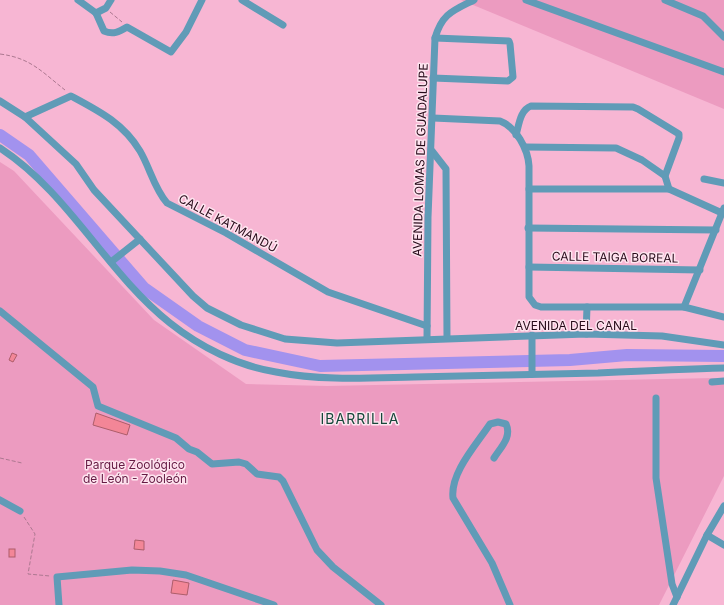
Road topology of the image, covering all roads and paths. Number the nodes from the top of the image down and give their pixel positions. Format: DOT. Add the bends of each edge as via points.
graph roads {
  1 [pos="78,0"];
  2 [pos="111,0"];
  3 [pos="202,0"];
  4 [pos="242,0"];
  5 [pos="474,0"];
  6 [pos="526,0"];
  7 [pos="666,0"];
  8 [pos="106,8"];
  9 [pos="96,13"];
  10 [pos="283,25"];
  11 [pos="127,26"];
  12 [pos="724,37"];
  13 [pos="435,38"];
  14 [pos="0,54"];
  15 [pos="724,72"];
  16 [pos="433,78"];
  17 [pos="71,96"];
  18 [pos="0,101"];
  19 [pos="25,117"];
  20 [pos="433,118"];
  21 [pos="516,135"];
  22 [pos="525,147"];
  23 [pos="0,148"];
  24 [pos="432,151"];
  25 [pos="666,176"];
  26 [pos="704,179"];
  27 [pos="724,183"];
  28 [pos="529,189"];
  29 [pos="669,189"];
  30 [pos="723,211"];
  31 [pos="528,228"];
  32 [pos="716,230"];
  33 [pos="138,241"];
  34 [pos="114,260"];
  35 [pos="529,267"];
  36 [pos="700,270"];
  37 [pos="587,307"];
  38 [pos="684,307"];
  39 [pos="0,311"];
  40 [pos="724,317"];
  41 [pos="427,326"];
  42 [pos="586,334"];
  43 [pos="532,335"];
  44 [pos="447,338"];
  45 [pos="427,339"];
  46 [pos="724,345"];
  47 [pos="724,368"];
  48 [pos="532,371"];
  49 [pos="724,381"];
  50 [pos="712,382"];
  51 [pos="656,398"];
  52 [pos="0,458"];
  53 [pos="494,458"];
  54 [pos="22,463"];
  55 [pos="0,500"];
  56 [pos="724,506"];
  57 [pos="20,511"];
  58 [pos="707,535"];
  59 [pos="724,545"];
  60 [pos="57,577"];
  61 [pos="677,597"];
  62 [pos="59,605"];
  63 [pos="274,605"];
  64 [pos="381,605"];
  65 [pos="510,605"];
  66 [pos="673,605"];
  1 -- 9 [label="street"];
  2 -- 8 [label="street"];
  3 -- 11 [label="street" via="173,52"];
  4 -- 10 [label="street"];
  5 -- 13 [label="street, AVENIDA LOMAS DE GUADALUPE" via="445,17"];
  6 -- 15 [label="street"];
  7 -- 12 [label="street" via="703,16"];
  8 -- 9 [label="street"];
  8 -- 11 [label="path"];
  9 -- 11 [label="street" via="104,31 108,33 118,32"];
  13 -- 16 [label="street, AVENIDA LOMAS DE GUADALUPE"];
  13 -- 16 [label="street" via="509,41 513,77 508,80"];
  14 -- 17 [label="path" via="17,56 30,62"];
  16 -- 20 [label="street, AVENIDA LOMAS DE GUADALUPE"];
  17 -- 19 [label="street"];
  17 -- 41 [label="street, CALLE KATMANDÚ" via="118,124 140,151 160,195 167,203 226,233 328,292"];
  18 -- 19 [label="street, AVENIDA DEL CANAL"];
  19 -- 33 [label="street, AVENIDA DEL CANAL" via="76,164 94,190"];
  20 -- 21 [label="street" via="500,121 506,123"];
  20 -- 24 [label="street, AVENIDA LOMAS DE GUADALUPE"];
  21 -- 22 [label="street"];
  21 -- 25 [label="street" via="523,113 531,106 632,107 679,134"];
  22 -- 25 [label="street" via="616,148 642,160"];
  22 -- 28 [label="street" via="528,156"];
  23 -- 34 [label="street" via="25,167"];
  24 -- 41 [label="street, AVENIDA LOMAS DE GUADALUPE"];
  24 -- 44 [label="street" via="446,169"];
  25 -- 29 [label="street"];
  26 -- 27 [label="street"];
  28 -- 29 [label="street"];
  28 -- 31 [label="street"];
  29 -- 30 [label="street"];
  30 -- 32 [label="street"];
  31 -- 32 [label="street"];
  31 -- 35 [label="street"];
  32 -- 36 [label="street"];
  33 -- 34 [label="street"];
  33 -- 45 [label="street, AVENIDA DEL CANAL" via="207,308 241,325 285,339 337,343"];
  34 -- 48 [label="street" via="142,298 170,324 219,354 268,370 342,379"];
  35 -- 36 [label="street, CALLE TAIGA BOREAL"];
  35 -- 37 [label="street" via="529,297 535,305"];
  36 -- 38 [label="street"];
  37 -- 38 [label="street"];
  37 -- 42 [label="street"];
  38 -- 40 [label="street"];
  39 -- 64 [label="street" via="93,387 98,406 176,438 212,464 240,462 256,474 279,477 317,550 333,567"];
  41 -- 45 [label="street, AVENIDA LOMAS DE GUADALUPE"];
  42 -- 43 [label="street, AVENIDA DEL CANAL"];
  42 -- 46 [label="street, AVENIDA DEL CANAL" via="662,336"];
  43 -- 44 [label="street, AVENIDA DEL CANAL"];
  43 -- 48 [label="street"];
  44 -- 45 [label="street, AVENIDA DEL CANAL"];
  47 -- 48 [label="street"];
  49 -- 50 [label="street"];
  51 -- 61 [label="street" via="656,478 672,584"];
  52 -- 54 [label="path"];
  53 -- 65 [label="street" via="508,437 509,430 506,424 498,422 490,424 454,479 452,490 453,498 492,563"];
  55 -- 57 [label="street"];
  56 -- 58 [label="street"];
  57 -- 60 [label="path" via="35,534 28,574"];
  58 -- 59 [label="street"];
  58 -- 61 [label="street"];
  60 -- 62 [label="street"];
  60 -- 63 [label="street" via="132,570 160,571 186,575"];
  61 -- 66 [label="street"];
}
